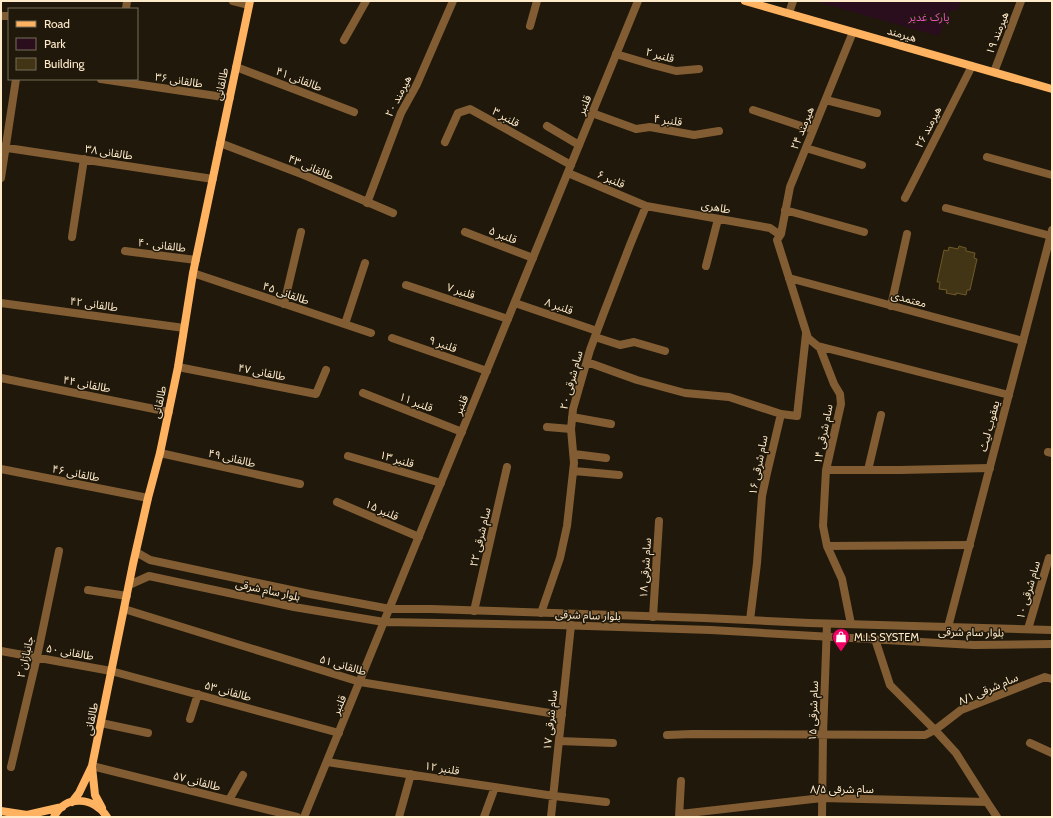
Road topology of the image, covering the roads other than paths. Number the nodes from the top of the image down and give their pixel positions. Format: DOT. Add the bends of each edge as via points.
graph roads {
  1 [pos="233,1"];
  2 [pos="366,1"];
  3 [pos="453,1"];
  4 [pos="538,1"];
  5 [pos="638,1"];
  6 [pos="745,1"];
  7 [pos="793,1"];
  8 [pos="1021,1"];
  9 [pos="250,3"];
  10 [pos="789,13"];
  11 [pos="530,26"];
  12 [pos="854,32"];
  13 [pos="344,40"];
  14 [pos="616,54"];
  15 [pos="972,66"];
  16 [pos="236,67"];
  17 [pos="699,69"];
  18 [pos="994,72"];
  19 [pos="16,80"];
  20 [pos="108,80"];
  21 [pos="1052,89"];
  22 [pos="230,98"];
  23 [pos="826,100"];
  24 [pos="753,110"];
  25 [pos="354,112"];
  26 [pos="592,113"];
  27 [pos="877,113"];
  28 [pos="547,126"];
  29 [pos="813,130"];
  30 [pos="720,131"];
  31 [pos="445,142"];
  32 [pos="220,143"];
  33 [pos="579,145"];
  34 [pos="3,147"];
  35 [pos="806,148"];
  36 [pos="986,157"];
  37 [pos="84,159"];
  38 [pos="571,165"];
  39 [pos="862,165"];
  40 [pos="568,173"];
  41 [pos="1052,175"];
  42 [pos="1,178"];
  43 [pos="213,179"];
  44 [pos="905,198"];
  45 [pos="367,202"];
  46 [pos="646,206"];
  47 [pos="946,208"];
  48 [pos="785,210"];
  49 [pos="393,213"];
  50 [pos="718,219"];
  51 [pos="301,232"];
  52 [pos="465,232"];
  53 [pos="864,232"];
  54 [pos="1051,233"];
  55 [pos="907,234"];
  56 [pos="780,235"];
  57 [pos="72,237"];
  58 [pos="125,251"];
  59 [pos="533,258"];
  60 [pos="196,260"];
  61 [pos="366,263"];
  62 [pos="706,266"];
  63 [pos="194,273"];
  64 [pos="789,278"];
  65 [pos="406,285"];
  66 [pos="1,303"];
  67 [pos="515,303"];
  68 [pos="284,304"];
  69 [pos="891,306"];
  70 [pos="508,319"];
  71 [pos="345,324"];
  72 [pos="184,328"];
  73 [pos="371,333"];
  74 [pos="596,334"];
  75 [pos="806,334"];
  76 [pos="392,338"];
  77 [pos="1023,341"];
  78 [pos="818,346"];
  79 [pos="665,351"];
  80 [pos="587,362"];
  81 [pos="178,367"];
  82 [pos="326,370"];
  83 [pos="487,371"];
  84 [pos="1,378"];
  85 [pos="363,393"];
  86 [pos="1009,395"];
  87 [pos="169,412"];
  88 [pos="781,414"];
  89 [pos="881,415"];
  90 [pos="572,417"];
  91 [pos="611,424"];
  92 [pos="547,427"];
  93 [pos="571,429"];
  94 [pos="462,432"];
  95 [pos="160,453"];
  96 [pos="574,454"];
  97 [pos="348,456"];
  98 [pos="606,458"];
  99 [pos="507,468"];
  100 [pos="990,468"];
  101 [pos="1,469"];
  102 [pos="826,470"];
  103 [pos="868,470"];
  104 [pos="574,471"];
  105 [pos="619,475"];
  106 [pos="441,483"];
  107 [pos="300,484"];
  108 [pos="148,498"];
  109 [pos="337,502"];
  110 [pos="659,521"];
  111 [pos="419,537"];
  112 [pos="970,545"];
  113 [pos="827,546"];
  114 [pos="59,551"];
  115 [pos="136,552"];
  116 [pos="1049,558"];
  117 [pos="129,585"];
  118 [pos="88,590"];
  119 [pos="126,596"];
  120 [pos="124,609"];
  121 [pos="390,609"];
  122 [pos="474,611"];
  123 [pos="541,613"];
  124 [pos="653,617"];
  125 [pos="750,620"];
  126 [pos="384,622"];
  127 [pos="827,624"];
  128 [pos="851,624"];
  129 [pos="571,625"];
  130 [pos="948,627"];
  131 [pos="1028,629"];
  132 [pos="1052,630"];
  133 [pos="826,637"];
  134 [pos="875,639"];
  135 [pos="1052,644"];
  136 [pos="1,651"];
  137 [pos="36,657"];
  138 [pos="111,670"];
  139 [pos="1052,679"];
  140 [pos="360,682"];
  141 [pos="198,694"];
  142 [pos="562,715"];
  143 [pos="190,719"];
  144 [pos="101,723"];
  145 [pos="936,730"];
  146 [pos="148,733"];
  147 [pos="339,733"];
  148 [pos="823,734"];
  149 [pos="667,735"];
  150 [pos="559,741"];
  151 [pos="614,743"];
  152 [pos="1030,743"];
  153 [pos="1052,753"];
  154 [pos="327,762"];
  155 [pos="11,766"];
  156 [pos="92,766"];
  157 [pos="411,774"];
  158 [pos="243,775"];
  159 [pos="681,781"];
  160 [pos="495,787"];
  161 [pos="554,796"];
  162 [pos="822,798"];
  163 [pos="229,800"];
  164 [pos="72,802"];
  165 [pos="606,802"];
  166 [pos="987,802"];
  167 [pos="62,807"];
  168 [pos="1,811"];
  169 [pos="106,814"];
  170 [pos="680,815"];
  171 [pos="54,817"];
  172 [pos="297,817"];
  173 [pos="304,817"];
  174 [pos="398,817"];
  175 [pos="484,817"];
  176 [pos="552,817"];
  177 [pos="822,817"];
  178 [pos="997,817"];
  1 -- 9 [label="street"];
  2 -- 13 [label="street"];
  3 -- 45 [label="street, هیرمند ۲۰" via="417,84 401,112"];
  4 -- 11 [label="street"];
  5 -- 14 [label="street, قلنبر"];
  6 -- 10 [label="main road, هیرمند"];
  7 -- 10 [label="street"];
  8 -- 18 [label="street, هیرمند ۱۹"];
  9 -- 16 [label="main road, طالقانی"];
  10 -- 12 [label="main road, هیرمند"];
  12 -- 15 [label="main road, هیرمند"];
  12 -- 23 [label="street, هیرمند ۲۴"];
  14 -- 17 [label="street, قلنبر ۲" via="676,71"];
  14 -- 26 [label="street, قلنبر"];
  15 -- 18 [label="main road, هیرمند"];
  15 -- 44 [label="street, هیرمند ۲۶"];
  16 -- 22 [label="main road, طالقانی"];
  16 -- 25 [label="street, طالقانی ۴۱"];
  18 -- 21 [label="main road, هیرمند"];
  19 -- 34 [label="street"];
  20 -- 22 [label="street, طالقانی ۳۶"];
  22 -- 32 [label="main road, طالقانی"];
  23 -- 27 [label="street"];
  23 -- 29 [label="street, هیرمند ۲۴"];
  24 -- 29 [label="street"];
  26 -- 30 [label="street, قلنبر ۴" via="636,129 650,127 694,135"];
  26 -- 33 [label="street, قلنبر"];
  28 -- 33 [label="street"];
  29 -- 35 [label="street, هیرمند ۲۴"];
  31 -- 38 [label="street, قلنبر ۳" via="458,113 470,110"];
  32 -- 43 [label="main road, طالقانی"];
  32 -- 45 [label="street, طالقانی ۴۳"];
  33 -- 38 [label="street, قلنبر"];
  34 -- 37 [label="street, طالقانی ۳۸"];
  34 -- 42 [label="street"];
  35 -- 39 [label="street"];
  35 -- 48 [label="street, هیرمند ۲۴" via="790,187"];
  36 -- 41 [label="street"];
  37 -- 43 [label="street, طالقانی ۳۸"];
  37 -- 57 [label="street"];
  38 -- 40 [label="street, قلنبر"];
  40 -- 46 [label="street, قلنبر ۶"];
  40 -- 59 [label="street, قلنبر"];
  43 -- 60 [label="main road, طالقانی"];
  45 -- 49 [label="street, طالقانی ۴۳"];
  46 -- 50 [label="street, طاهری"];
  46 -- 74 [label="street, سام شرقی ۲۰"];
  47 -- 54 [label="street"];
  48 -- 53 [label="street"];
  48 -- 56 [label="street, هیرمند ۲۴"];
  50 -- 56 [label="street, طاهری" via="770,228"];
  50 -- 62 [label="street"];
  51 -- 68 [label="street"];
  52 -- 59 [label="street, قلنبر ۵"];
  54 -- 77 [label="street, یعقوب لیث"];
  55 -- 69 [label="street"];
  56 -- 64 [label="street, سام شرقی ۱۴" via="777,240"];
  58 -- 60 [label="street, طالقانی ۴۰"];
  59 -- 67 [label="street, قلنبر"];
  60 -- 63 [label="main road, طالقانی"];
  61 -- 71 [label="street"];
  63 -- 68 [label="street, طالقانی ۴۵"];
  63 -- 72 [label="main road, طالقانی"];
  64 -- 69 [label="street, معتمدی"];
  64 -- 75 [label="street, سام شرقی ۱۴"];
  65 -- 70 [label="street, قلنبر ۷"];
  66 -- 72 [label="street, طالقانی ۴۲"];
  67 -- 70 [label="street, قلنبر"];
  67 -- 74 [label="street, قلنبر ۸"];
  68 -- 71 [label="street, طالقانی ۴۵"];
  69 -- 77 [label="street, معتمدی"];
  70 -- 83 [label="street, قلنبر"];
  71 -- 73 [label="street, طالقانی ۴۵"];
  72 -- 81 [label="main road, طالقانی"];
  74 -- 79 [label="street, قلنبر ۸" via="620,345 634,342"];
  74 -- 80 [label="street, سام شرقی ۲۰"];
  75 -- 78 [label="street, سام شرقی ۱۴"];
  75 -- 88 [label="street" via="797,416"];
  76 -- 83 [label="street, قلنبر ۹"];
  77 -- 86 [label="street, یعقوب لیث"];
  78 -- 86 [label="street"];
  78 -- 102 [label="street, سام شرقی ۱۴" via="840,394 841,404"];
  80 -- 88 [label="street" via="657,386 685,393 729,398"];
  80 -- 90 [label="street, سام شرقی ۲۰"];
  81 -- 82 [label="street, طالقانی ۴۷" via="316,394"];
  81 -- 87 [label="main road, طالقانی"];
  83 -- 94 [label="street, قلنبر"];
  84 -- 87 [label="street, طالقانی ۴۴"];
  85 -- 94 [label="street, قلنبر ۱۱"];
  86 -- 100 [label="street, یعقوب لیث"];
  87 -- 95 [label="main road, طالقانی"];
  88 -- 125 [label="street, سام شرقی ۱۶" via="762,496"];
  89 -- 103 [label="street"];
  90 -- 91 [label="street"];
  90 -- 93 [label="street, سام شرقی ۲۰"];
  92 -- 93 [label="street"];
  93 -- 96 [label="street, سام شرقی ۲۰"];
  94 -- 106 [label="street, قلنبر"];
  95 -- 107 [label="street, طالقانی ۴۹"];
  95 -- 108 [label="main road, طالقانی"];
  96 -- 98 [label="street"];
  96 -- 104 [label="street, سام شرقی ۲۰"];
  97 -- 106 [label="street, قلنبر ۱۳"];
  99 -- 122 [label="street, سام شرقی ۲۲"];
  100 -- 103 [label="street"];
  100 -- 112 [label="street, یعقوب لیث"];
  101 -- 108 [label="street, طالقانی ۴۶"];
  102 -- 103 [label="street"];
  102 -- 113 [label="street, سام شرقی ۱۴" via="823,526"];
  104 -- 105 [label="street"];
  104 -- 123 [label="street, سام شرقی ۲۰" via="564,543"];
  106 -- 111 [label="street, قلنبر"];
  108 -- 115 [label="main road, طالقانی"];
  109 -- 111 [label="street, قلنبر ۱۵"];
  110 -- 124 [label="street, سام شرقی ۱۸"];
  111 -- 121 [label="street, قلنبر"];
  112 -- 113 [label="street"];
  112 -- 130 [label="street, یعقوب لیث"];
  113 -- 128 [label="street, سام شرقی ۱۴" via="842,579"];
  114 -- 137 [label="street, جانبازان ۲"];
  115 -- 117 [label="main road, طالقانی"];
  115 -- 121 [label="street, بلوار سام شرقی" via="150,560"];
  116 -- 131 [label="street, سام شرقی ۱۰"];
  117 -- 119 [label="main road, طالقانی"];
  117 -- 126 [label="street, بلوار سام شرقی" via="149,576 294,607"];
  118 -- 119 [label="street"];
  119 -- 120 [label="main road, طالقانی"];
  120 -- 138 [label="main road, طالقانی"];
  120 -- 140 [label="street, طالقانی ۵۱"];
  121 -- 122 [label="street, بلوار سام شرقی"];
  121 -- 126 [label="street, قلنبر"];
  122 -- 123 [label="street, بلوار سام شرقی"];
  123 -- 124 [label="street, بلوار سام شرقی"];
  124 -- 125 [label="street, بلوار سام شرقی"];
  125 -- 127 [label="street, بلوار سام شرقی"];
  126 -- 129 [label="street, بلوار سام شرقی"];
  126 -- 140 [label="street, قلنبر"];
  127 -- 128 [label="street, بلوار سام شرقی"];
  127 -- 133 [label="street, سام شرقی ۱۵"];
  128 -- 130 [label="street, بلوار سام شرقی"];
  129 -- 133 [label="street, بلوار سام شرقی"];
  129 -- 142 [label="street, سام شرقی ۱۷"];
  130 -- 131 [label="street, بلوار سام شرقی"];
  131 -- 132 [label="street, بلوار سام شرقی"];
  133 -- 134 [label="street, بلوار سام شرقی"];
  133 -- 148 [label="street, سام شرقی ۱۵"];
  134 -- 135 [label="street, بلوار سام شرقی" via="974,645"];
  134 -- 145 [label="street" via="890,685"];
  136 -- 137 [label="street, طالقانی ۵۰"];
  137 -- 138 [label="street, طالقانی ۵۰"];
  137 -- 155 [label="street, جانبازان ۲"];
  138 -- 141 [label="street, طالقانی ۵۳"];
  138 -- 144 [label="main road, طالقانی"];
  139 -- 145 [label="street, سام شرقی ۸/۱" via="1045,677 962,710"];
  140 -- 142 [label="street, طالقانی ۵۱"];
  140 -- 147 [label="street, قلنبر"];
  141 -- 143 [label="street"];
  141 -- 147 [label="street, طالقانی ۵۳"];
  142 -- 150 [label="street, سام شرقی ۱۷"];
  144 -- 146 [label="street"];
  144 -- 156 [label="main road, طالقانی"];
  145 -- 148 [label="street, سام شرقی ۸/۱" via="925,736"];
  145 -- 166 [label="street" via="956,753"];
  147 -- 154 [label="street, قلنبر"];
  148 -- 149 [label="street, سام شرقی ۸/۱"];
  148 -- 162 [label="street, سام شرقی ۱۵"];
  150 -- 151 [label="street"];
  150 -- 161 [label="street, سام شرقی ۱۷"];
  152 -- 153 [label="street"];
  154 -- 157 [label="street, قلنبر ۱۲"];
  154 -- 173 [label="street, قلنبر"];
  156 -- 163 [label="street, طالقانی ۵۷"];
  156 -- 164 [label="main road, طالقانی"];
  156 -- 169 [label="main road" via="95,795"];
  157 -- 160 [label="street, قلنبر ۱۲"];
  157 -- 174 [label="street"];
  158 -- 163 [label="street"];
  159 -- 170 [label="street"];
  160 -- 161 [label="street, قلنبر ۱۲"];
  160 -- 175 [label="street"];
  161 -- 165 [label="street, قلنبر ۱۲"];
  161 -- 176 [label="street, سام شرقی ۱۷"];
  162 -- 166 [label="street, سام شرقی ۸/۵"];
  162 -- 170 [label="street, سام شرقی ۸/۵"];
  162 -- 177 [label="street, سام شرقی ۱۵"];
  163 -- 172 [label="street, طالقانی ۵۷"];
  164 -- 167 [label="main road"];
  164 -- 169 [label="main road" via="90,802"];
  166 -- 178 [label="street"];
  167 -- 168 [label="main road" via="27,815"];
  167 -- 171 [label="main road"];
}
